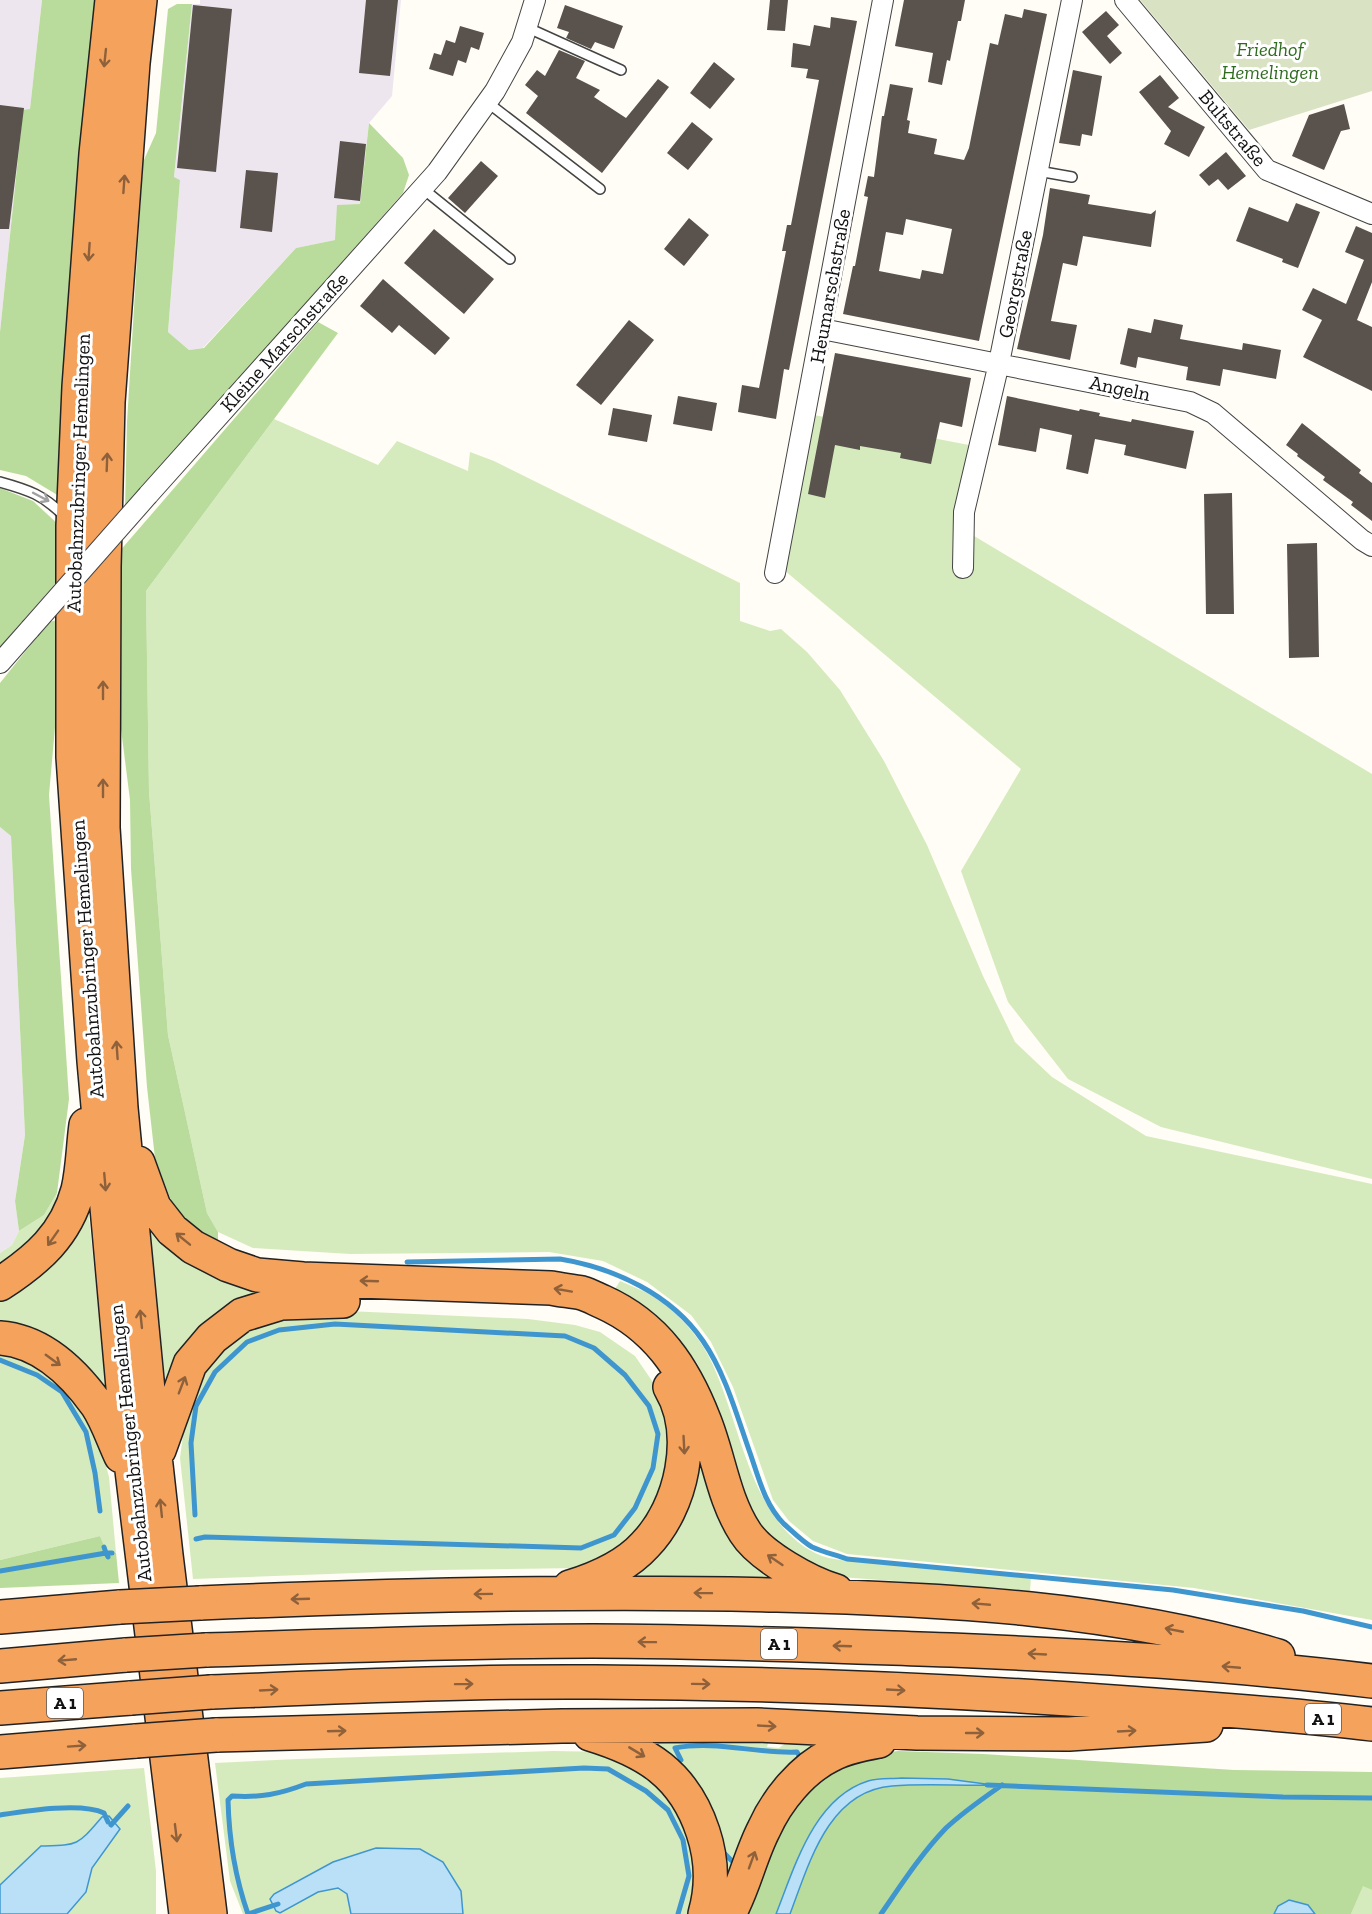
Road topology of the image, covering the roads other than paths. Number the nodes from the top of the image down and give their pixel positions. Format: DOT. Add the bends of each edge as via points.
graph roads {
  1 [pos="112,0"];
  2 [pos="140,0"];
  3 [pos="535,0"];
  4 [pos="883,0"];
  5 [pos="1072,0"];
  6 [pos="1125,0"];
  7 [pos="526,27"];
  8 [pos="621,70"];
  9 [pos="487,102"];
  10 [pos="1038,171"];
  11 [pos="1072,177"];
  12 [pos="422,188"];
  13 [pos="600,189"];
  14 [pos="1372,214"];
  15 [pos="510,259"];
  16 [pos="822,329"];
  17 [pos="999,363"];
  18 [pos="0,482"];
  19 [pos="73,525"];
  20 [pos="1372,546"];
  21 [pos="963,568"];
  22 [pos="776,573"];
  23 [pos="0,663"];
  24 [pos="94,1061"];
  25 [pos="121,1108"];
  26 [pos="0,1284"];
  27 [pos="0,1338"];
  28 [pos="143,1470"];
  29 [pos="542,1593"];
  30 [pos="867,1597"];
  31 [pos="0,1617"];
  32 [pos="0,1666"];
  33 [pos="1362,1679"];
  34 [pos="0,1708"];
  35 [pos="1275,1714"];
  36 [pos="1372,1724"];
  37 [pos="562,1726"];
  38 [pos="917,1733"];
  39 [pos="6,1753"];
  40 [pos="202,1852"];
  41 [pos="181,1878"];
  42 [pos="169,1914"];
  43 [pos="186,1914"];
  44 [pos="210,1914"];
  45 [pos="231,1914"];
  46 [pos="705,1914"];
  47 [pos="729,1914"];
  1 -- 19 [label="highway, Autobahnzubringer Hemelingen, one-way" via="93,189"];
  25 -- 2 [label="highway, Autobahnzubringer Hemelingen, one-way" via="103,828 104,567 108,402"];
  3 -- 7 [label="street, Kleine Marschstraße"];
  4 -- 16 [label="street, Heumarschstraße"];
  5 -- 10 [label="street, Georgstraße"];
  6 -- 14 [label="street, Bultstraße" via="1267,170"];
  7 -- 8 [label="lane"];
  7 -- 9 [label="street, Kleine Marschstraße" via="522,42"];
  9 -- 12 [label="street, Kleine Marschstraße"];
  9 -- 13 [label="lane"];
  10 -- 11 [label="lane"];
  10 -- 17 [label="street, Georgstraße"];
  12 -- 15 [label="lane"];
  12 -- 23 [label="street, Kleine Marschstraße, bridge"];
  16 -- 17 [label="street, Angeln"];
  16 -- 22 [label="street, Heumarschstraße"];
  17 -- 20 [label="street, Angeln" via="1190,402 1213,413"];
  17 -- 21 [label="street, Georgstraße" via="964,512"];
  18 -- 19 [label="lane, one-way" via="27,489 52,502"];
  19 -- 24 [label="highway, Autobahnzubringer Hemelingen" via="73,757"];
  24 -- 26 [label="highway, one-way" via="78,1190 68,1216 29,1266"];
  24 -- 28 [label="highway, Autobahnzubringer Hemelingen, one-way"];
  28 -- 25 [label="highway, Autobahnzubringer Hemelingen, one-way"];
  30 -- 25 [label="highway, one-way" via="822,1587 767,1555 746,1534 730,1504 705,1420 677,1364 651,1332 620,1310 584,1293 550,1288 303,1279 257,1275 228,1265 193,1247 172,1230 154,1207"];
  27 -- 28 [label="highway, one-way" via="40,1350 66,1369"];
  28 -- 29 [label="highway, one-way" via="190,1364 212,1338 242,1315 281,1303 316,1300 533,1308 580,1314 638,1342 656,1364 674,1395 683,1428 684,1459 677,1492 664,1520 645,1546 587,1582"];
  40 -- 28 [label="highway, Autobahnzubringer Hemelingen, one-way"];
  28 -- 41 [label="highway, Autobahnzubringer Hemelingen, one-way"];
  30 -- 29 [label="highway, one-way"];
  29 -- 31 [label="highway, one-way, bridge" via="200,1603"];
  33 -- 30 [label="highway, one-way" via="1237,1644 1115,1620 991,1605"];
  33 -- 32 [label="highway, A 1, one-way, bridge" via="1186,1663 809,1645 595,1641 206,1650"];
  34 -- 35 [label="highway, A 1, one-way, bridge" via="211,1692 595,1682 1019,1695"];
  35 -- 36 [label="highway, A 1"];
  38 -- 35 [label="highway, one-way" via="1068,1734 1190,1727"];
  37 -- 38 [label="highway, one-way" via="757,1725"];
  39 -- 37 [label="highway, one-way, bridge" via="216,1735"];
  37 -- 46 [label="highway, one-way" via="626,1746 664,1771 684,1791 696,1810 711,1867"];
  47 -- 38 [label="highway, one-way" via="763,1829 780,1800 802,1775 829,1755 847,1748"];
  40 -- 44 [label="highway, Autobahnzubringer Hemelingen"];
  40 -- 45 [label="highway"];
  41 -- 42 [label="highway"];
  41 -- 43 [label="highway, Autobahnzubringer Hemelingen"];
}
